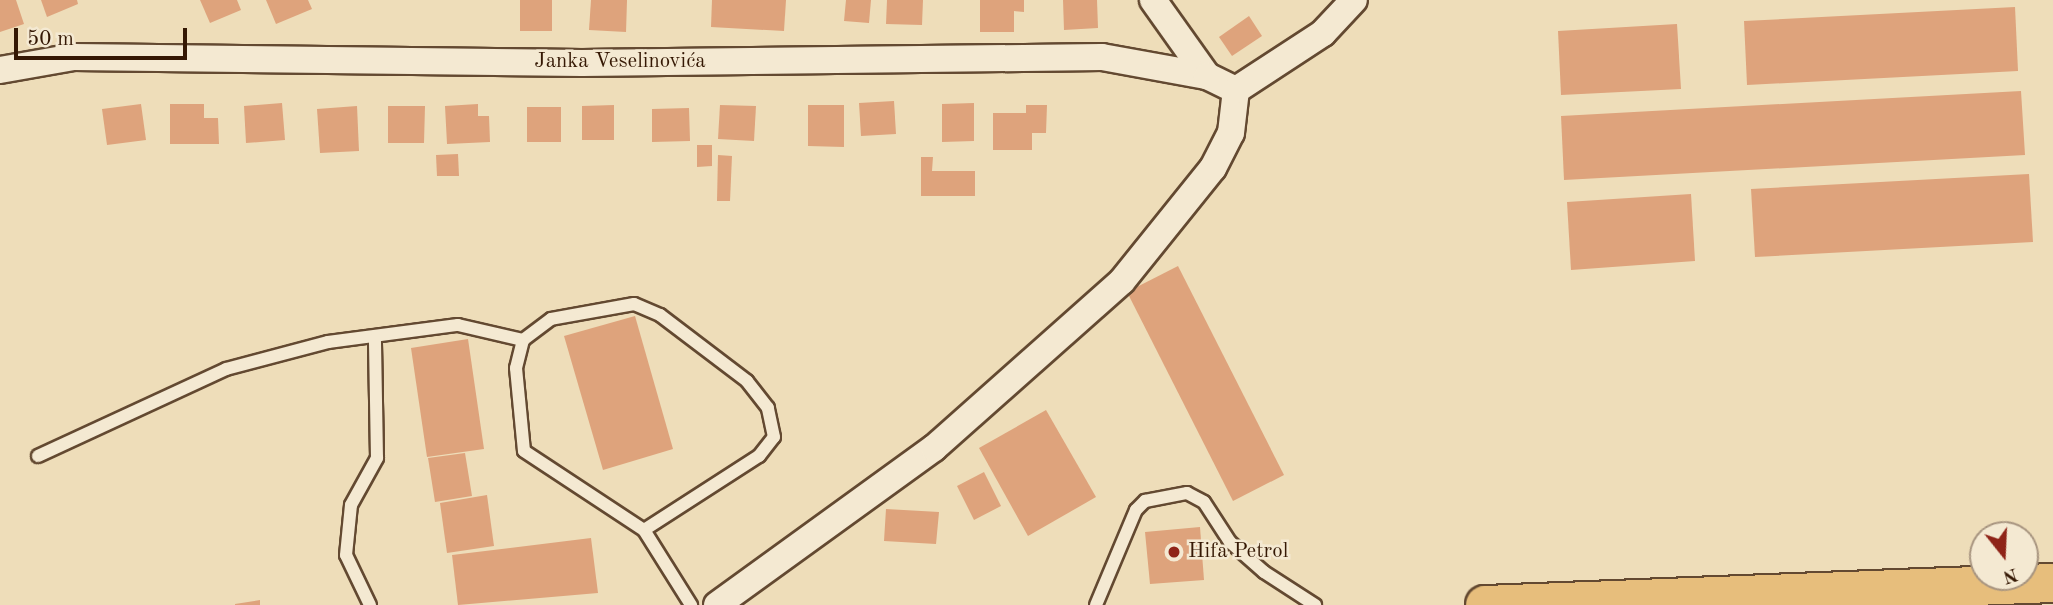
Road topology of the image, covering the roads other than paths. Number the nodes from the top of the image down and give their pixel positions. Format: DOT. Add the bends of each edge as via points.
graph roads {
  1 [pos="1153,0"];
  2 [pos="1354,0"];
  3 [pos="0,70"];
  4 [pos="1207,76"];
  5 [pos="1236,89"];
  6 [pos="375,339"];
  7 [pos="523,340"];
  8 [pos="38,456"];
  9 [pos="644,530"];
  10 [pos="2053,583"];
  11 [pos="370,605"];
  12 [pos="696,605"];
  13 [pos="1097,605"];
  14 [pos="1315,605"];
  15 [pos="1485,605"];
  1 -- 4 [label="street"];
  2 -- 5 [label="street" via="1323,33"];
  3 -- 4 [label="street, Janka Veselinovića" via="74,57 582,63 1102,57"];
  4 -- 5 [label="street, Janka Veselinovića"];
  5 -- 12 [label="street" via="1231,133 1213,168 1122,281 934,448"];
  6 -- 7 [label="lane" via="458,325"];
  6 -- 8 [label="lane" via="328,342 226,369"];
  6 -- 11 [label="lane" via="377,458 351,505 346,555"];
  7 -- 9 [label="lane" via="516,368 524,451"];
  7 -- 9 [label="lane" via="551,319 634,304 660,314 747,381 768,408 774,437 759,456"];
  9 -- 12 [label="lane"];
  10 -- 15 [label="main road"];
  13 -- 14 [label="lane" via="1136,510 1144,501 1186,493 1204,502 1230,542 1264,572"];
}
